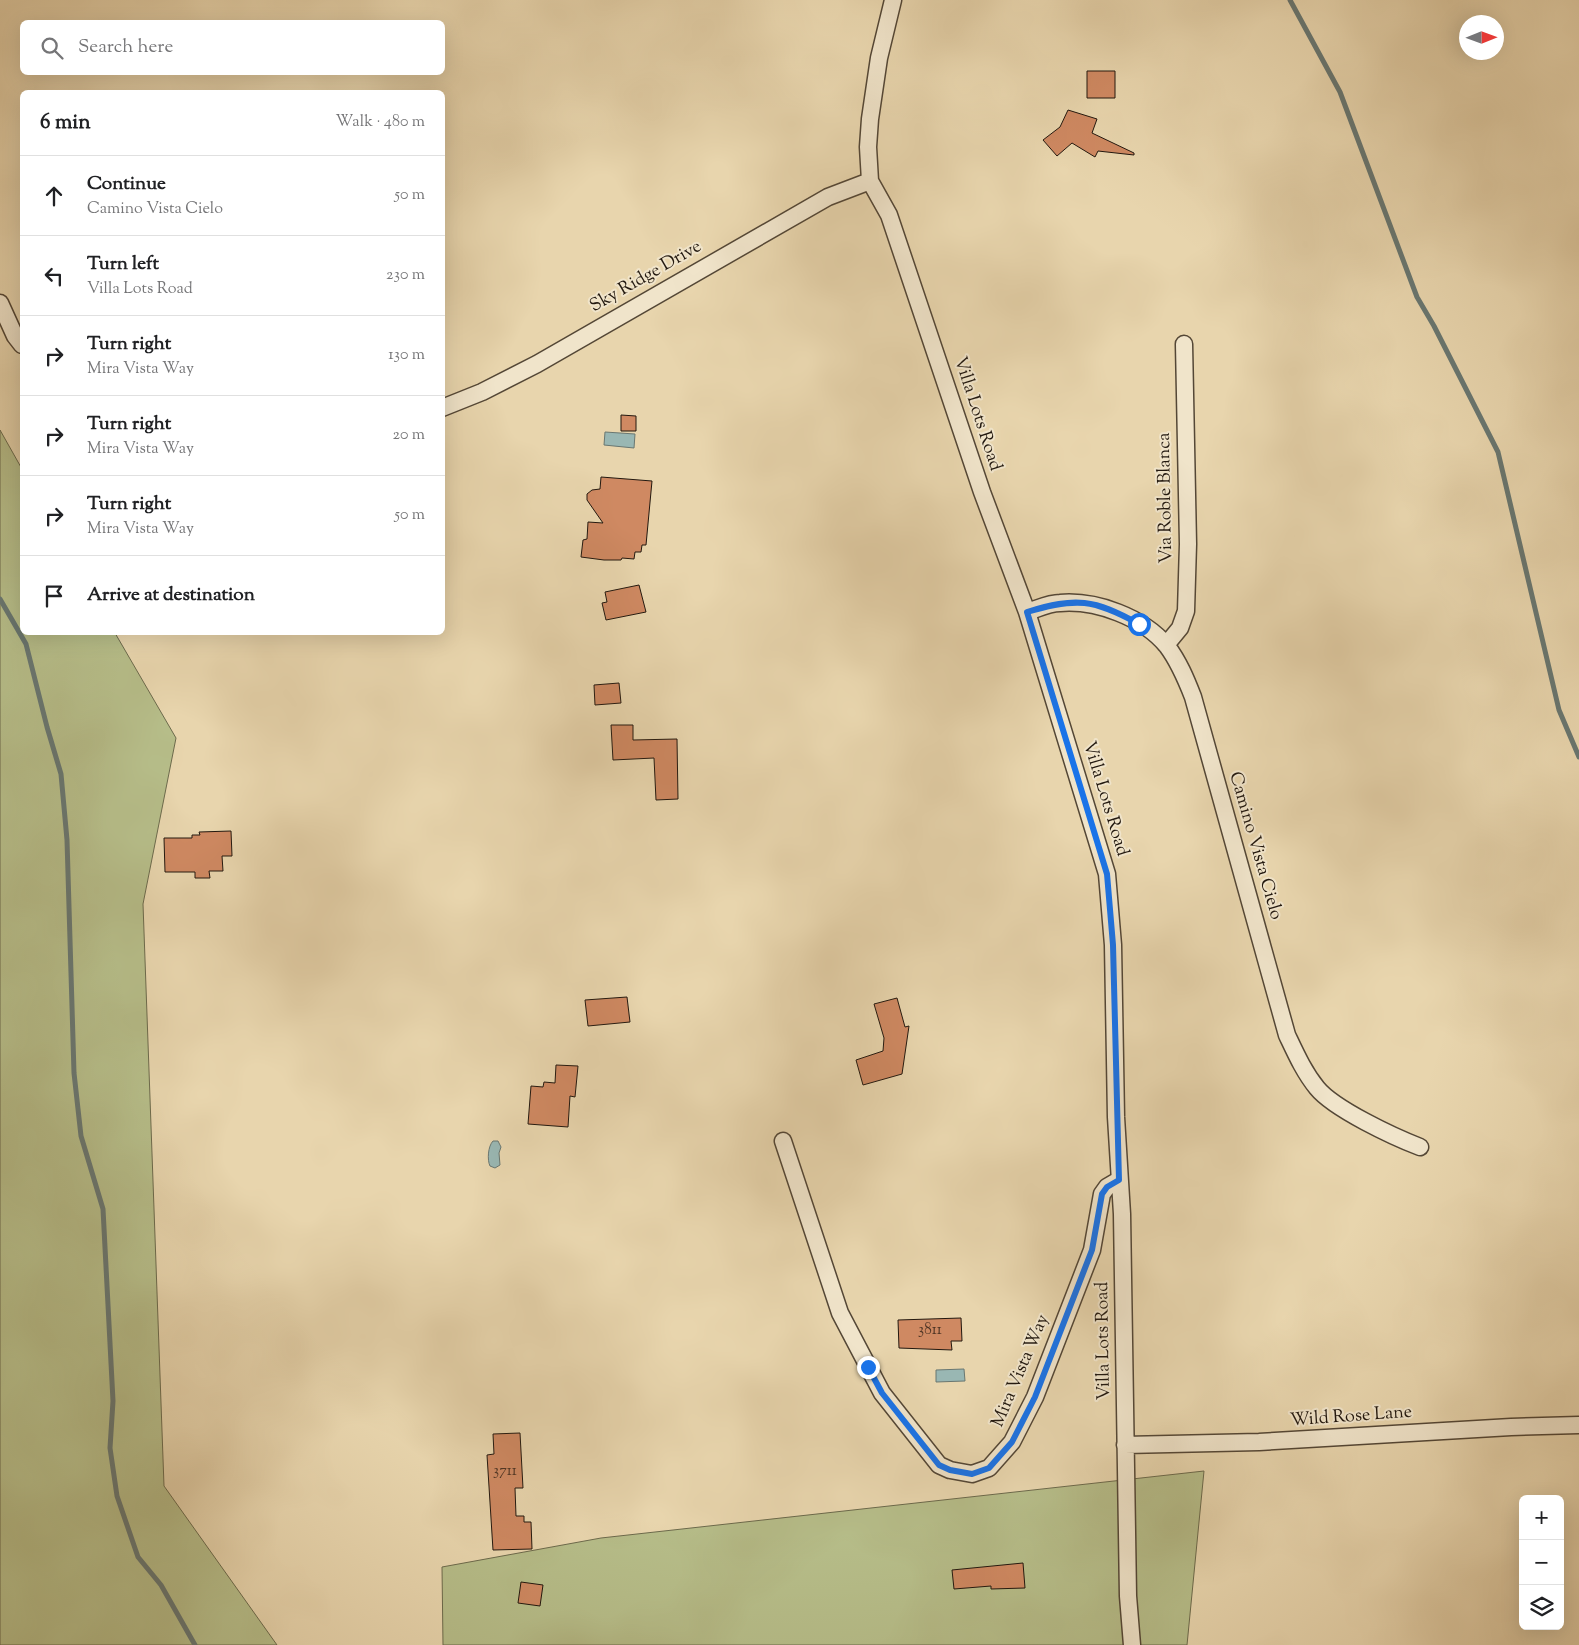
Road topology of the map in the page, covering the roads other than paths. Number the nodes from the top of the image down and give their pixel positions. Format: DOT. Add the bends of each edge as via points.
graph roads {
  1 [pos="893,0"];
  2 [pos="870,181"];
  3 [pos="0,304"];
  4 [pos="20,342"];
  5 [pos="1184,344"];
  6 [pos="445,407"];
  7 [pos="1027,612"];
  8 [pos="1166,645"];
  9 [pos="783,1141"];
  10 [pos="1420,1146"];
  11 [pos="1119,1180"];
  12 [pos="1579,1425"];
  13 [pos="1125,1445"];
  14 [pos="1132,1645"];
  1 -- 2 [label="street, Villa Lots Road" via="879,58 870,119"];
  2 -- 6 [label="street, Sky Ridge Drive" via="828,197 537,364"];
  2 -- 7 [label="street, Villa Lots Road" via="889,215 982,492"];
  3 -- 4 [label="street"];
  5 -- 8 [label="street, Via Roble Blanca" via="1188,544 1186,611 1180,628"];
  7 -- 8 [label="street, Camino Vista Cielo" via="1058,603 1081,602 1113,609"];
  7 -- 11 [label="street, Villa Lots Road" via="1107,874 1113,945"];
  8 -- 10 [label="street, Camino Vista Cielo" via="1183,672 1193,697 1287,1035 1300,1064 1318,1090 1341,1107"];
  9 -- 11 [label="street, Mira Vista Way" via="840,1313 882,1393 939,1465 972,1474 989,1468 1012,1442 1035,1397 1092,1250 1102,1194"];
  11 -- 13 [label="street, Villa Lots Road"];
  12 -- 13 [label="street, Wild Rose Lane" via="1259,1442"];
  13 -- 14 [label="street, Villa Lots Road"];
}
